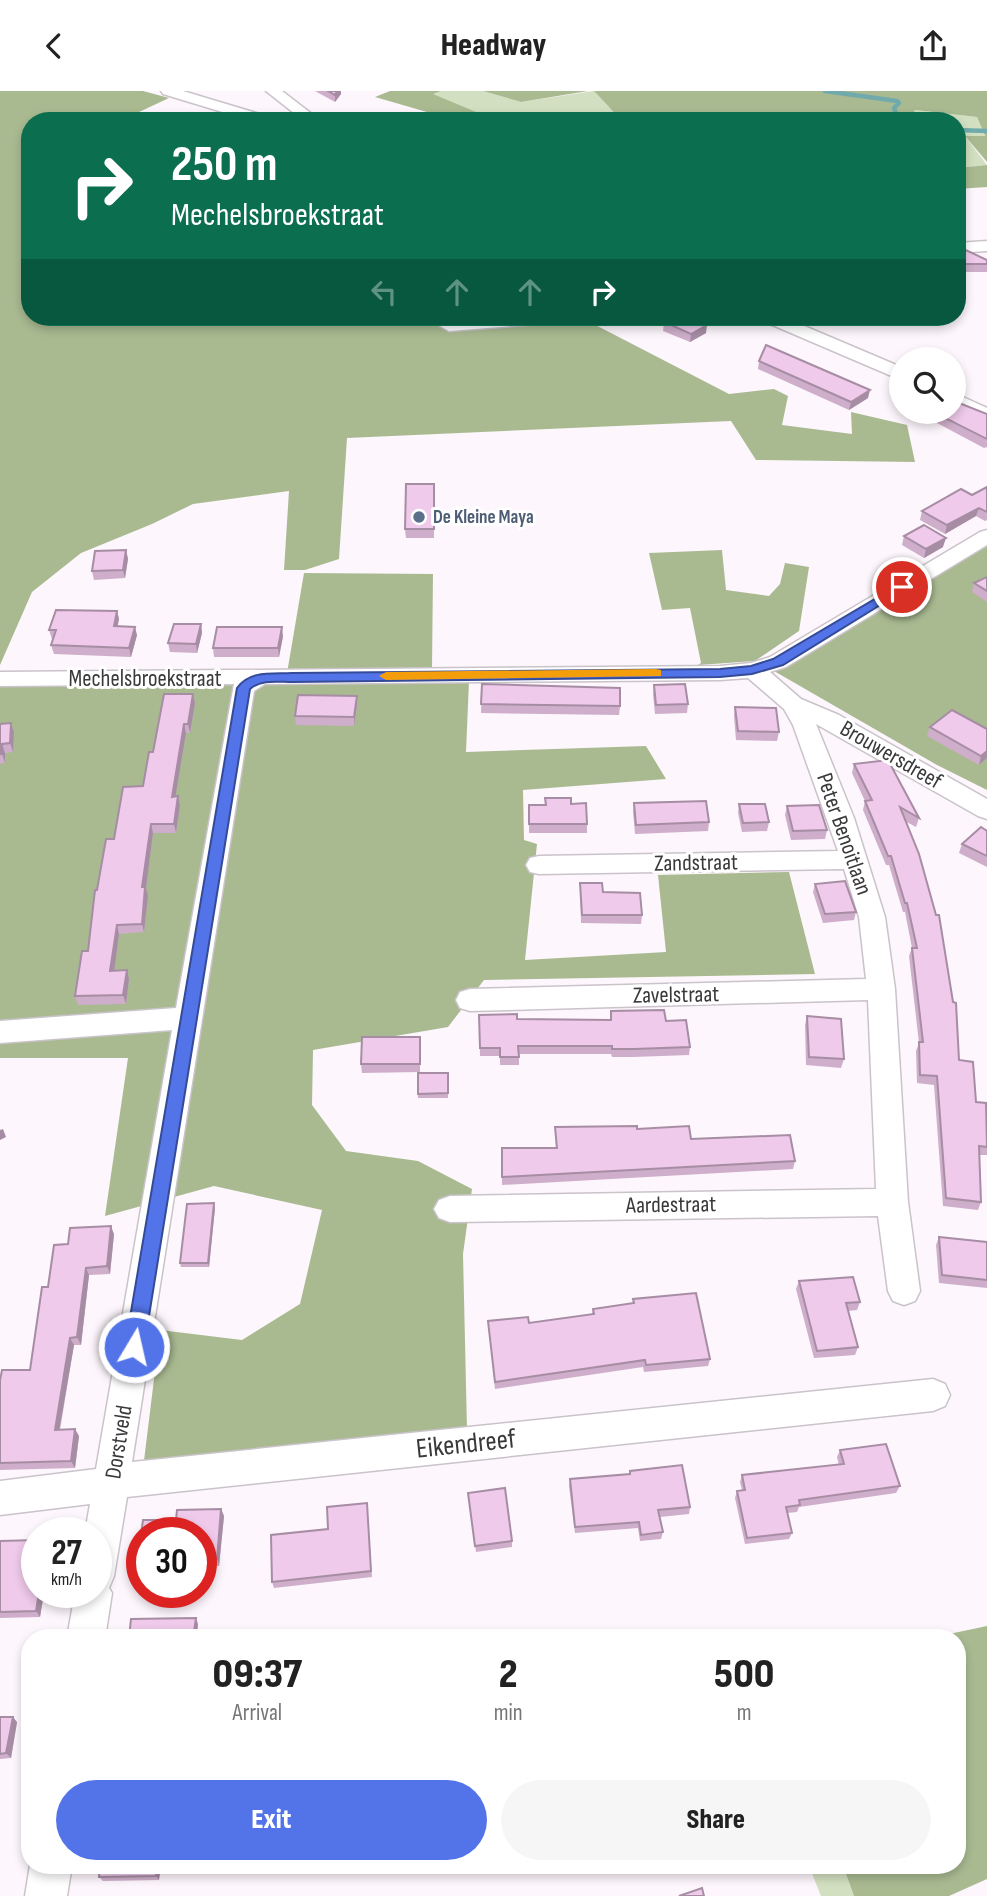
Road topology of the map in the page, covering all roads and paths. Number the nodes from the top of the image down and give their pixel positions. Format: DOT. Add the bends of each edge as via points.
graph roads {
  1 [pos="169,91"];
  2 [pos="277,94"];
  3 [pos="240,112"];
  4 [pos="252,112"];
  5 [pos="302,112"];
  6 [pos="790,326"];
  7 [pos="889,368"];
  8 [pos="966,405"];
  9 [pos="987,415"];
  10 [pos="987,536"];
  11 [pos="752,670"];
  12 [pos="0,679"];
  13 [pos="257,679"];
  14 [pos="793,703"];
  15 [pos="987,810"];
  16 [pos="853,860"];
  17 [pos="539,865"];
  18 [pos="881,989"];
  19 [pos="470,1000"];
  20 [pos="188,1018"];
  21 [pos="0,1032"];
  22 [pos="892,1202"];
  23 [pos="450,1209"];
  24 [pos="904,1291"];
  25 [pos="933,1395"];
  26 [pos="112,1484"];
  27 [pos="0,1498"];
  28 [pos="106,1517"];
  29 [pos="91,1608"];
  30 [pos="87,1629"];
  31 [pos="50,1874"];
  32 [pos="46,1896"];
  1 -- 3 [label="street"];
  2 -- 4 [label="street" via="269,106"];
  2 -- 5 [label="street"];
  6 -- 7 [label="street"];
  8 -- 9 [label="street"];
  10 -- 11 [label="street" via="778,662"];
  11 -- 13 [label="street, Mechelsbroekstraat"];
  11 -- 14 [label="street, Peter Benoitlaan"];
  12 -- 13 [label="street, Mechelsbroekstraat"];
  13 -- 20 [label="street, Dorstveld" via="243,688"];
  14 -- 15 [label="street, Brouwersdreef"];
  14 -- 16 [label="street, Peter Benoitlaan" via="841,818"];
  16 -- 17 [label="street, Zandstraat"];
  16 -- 18 [label="street, Peter Benoitlaan" via="872,917"];
  18 -- 19 [label="street, Zavelstraat"];
  18 -- 22 [label="street, Peter Benoitlaan"];
  20 -- 21 [label="street"];
  20 -- 26 [label="street, Dorstveld"];
  22 -- 23 [label="street, Aardestraat"];
  22 -- 24 [label="street, Peter Benoitlaan"];
  25 -- 26 [label="street, Eikendreef"];
  26 -- 27 [label="street, Eikendreef"];
  26 -- 28 [label="street, Dorstveld"];
  29 -- 30 [label="street"];
  31 -- 32 [label="street"];
}
